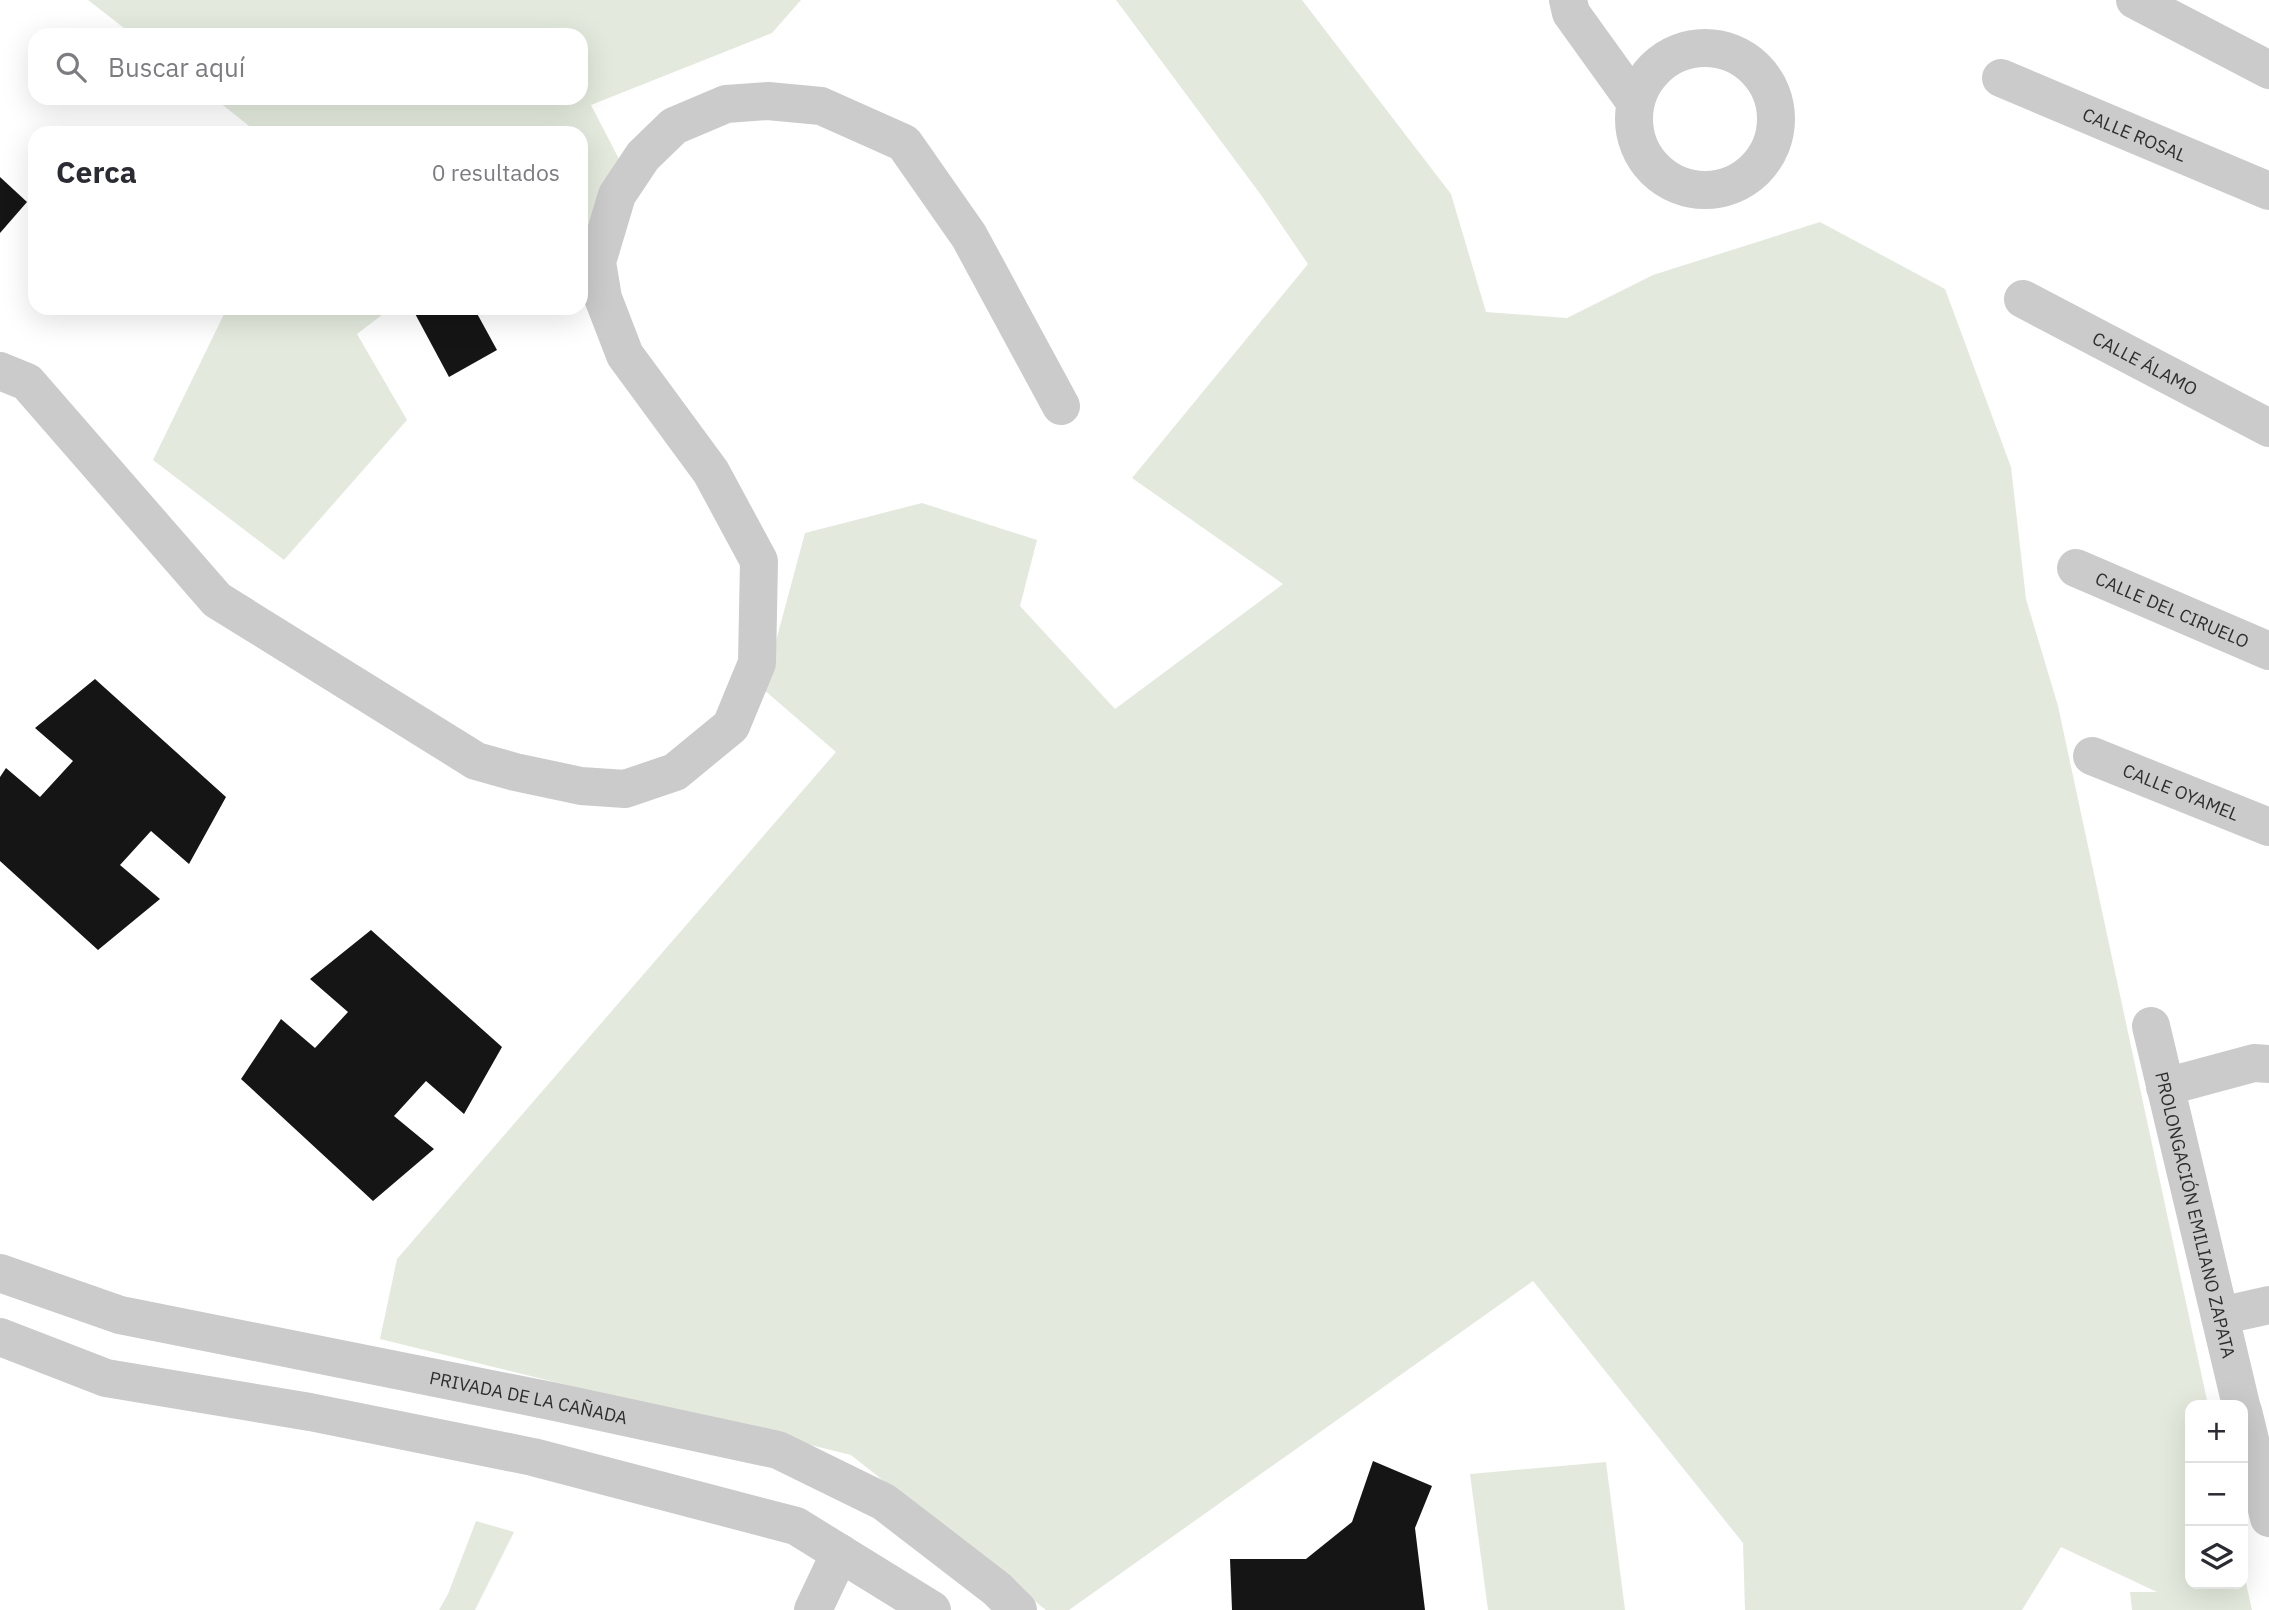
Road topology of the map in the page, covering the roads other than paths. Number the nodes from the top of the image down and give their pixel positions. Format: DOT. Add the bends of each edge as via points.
graph roads {
  1 [pos="1568,0"];
  2 [pos="2135,0"];
  3 [pos="2269,70"];
  4 [pos="2001,78"];
  5 [pos="1635,102"];
  6 [pos="2269,191"];
  7 [pos="2023,299"];
  8 [pos="0,371"];
  9 [pos="1061,406"];
  10 [pos="2269,428"];
  11 [pos="2076,568"];
  12 [pos="2269,651"];
  13 [pos="2092,756"];
  14 [pos="2269,827"];
  15 [pos="2151,1026"];
  16 [pos="2269,1064"];
  17 [pos="2165,1087"];
  18 [pos="0,1273"];
  19 [pos="2269,1305"];
  20 [pos="2220,1316"];
  21 [pos="0,1337"];
  22 [pos="2240,1400"];
  23 [pos="2248,1432"];
  24 [pos="2269,1518"];
  25 [pos="840,1553"];
  26 [pos="892,1600"];
  27 [pos="813,1610"];
  28 [pos="932,1610"];
  29 [pos="1018,1610"];
  1 -- 5 [label="street" via="1570,13"];
  2 -- 3 [label="street"];
  4 -- 6 [label="street, CALLE ROSAL"];
  7 -- 10 [label="street, CALLE ÁLAMO"];
  8 -- 9 [label="street" via="27,382 218,600 476,761 581,786 625,789 675,772 731,726 757,663 760,561 711,471 625,355 603,298 597,262 617,195 643,156 674,126 726,104 768,101 821,106 904,143 969,236"];
  11 -- 12 [label="street, CALLE DEL CIRUELO"];
  13 -- 14 [label="street, CALLE OYAMEL"];
  15 -- 17 [label="street, PROLONGACIÓN EMILIANO ZAPATA"];
  16 -- 17 [label="street" via="2254,1063"];
  17 -- 20 [label="street, PROLONGACIÓN EMILIANO ZAPATA"];
  18 -- 29 [label="street, PRIVADA DE LA CAÑADA" via="120,1315 778,1450 884,1502"];
  19 -- 20 [label="street"];
  20 -- 22 [label="street, PROLONGACIÓN EMILIANO ZAPATA"];
  21 -- 25 [label="street" via="106,1378 310,1412 546,1461 796,1526"];
  23 -- 24 [label="street"];
  25 -- 26 [label="street"];
  25 -- 27 [label="street"];
  26 -- 28 [label="street"];
}
